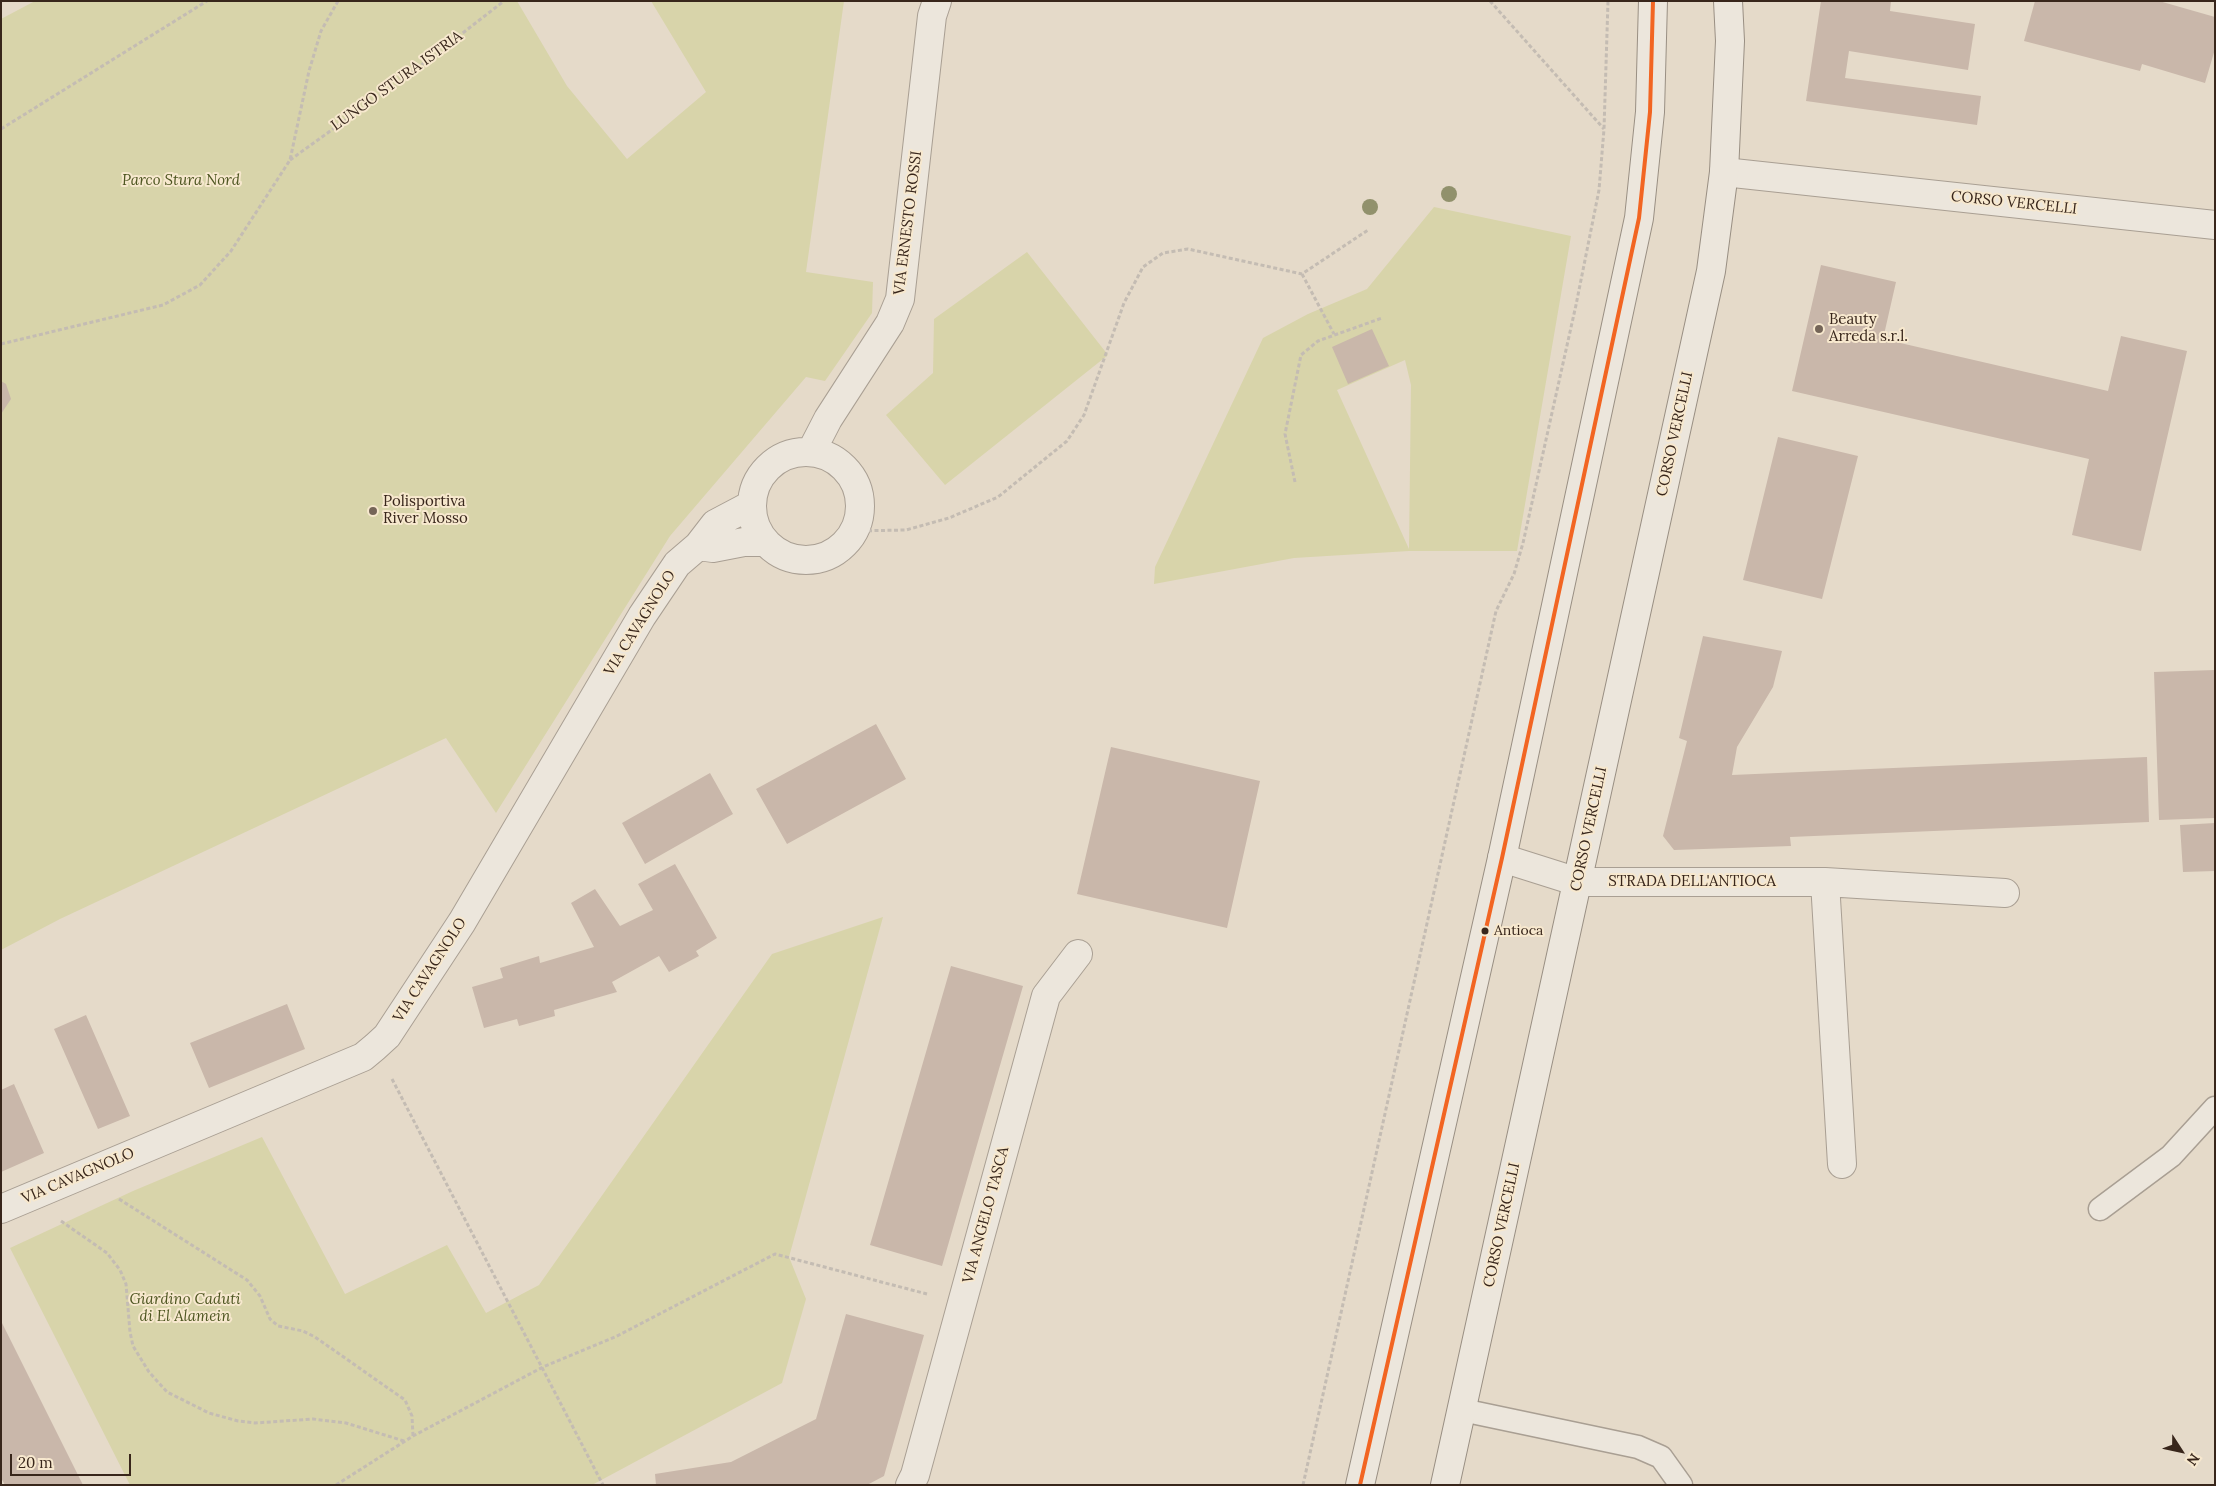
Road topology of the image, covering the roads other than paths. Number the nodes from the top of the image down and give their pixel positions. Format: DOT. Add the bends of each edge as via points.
graph roads {
  1 [pos="937,1"];
  2 [pos="1653,1"];
  3 [pos="1728,1"];
  4 [pos="1724,172"];
  5 [pos="2215,225"];
  6 [pos="811,452"];
  7 [pos="751,505"];
  8 [pos="766,542"];
  9 [pos="698,546"];
  10 [pos="1502,858"];
  11 [pos="1578,882"];
  12 [pos="1825,882"];
  13 [pos="2005,893"];
  14 [pos="1078,954"];
  15 [pos="2215,1108"];
  16 [pos="1842,1164"];
  17 [pos="1,1209"];
  18 [pos="2100,1209"];
  19 [pos="1462,1410"];
  20 [pos="910,1485"];
  21 [pos="1360,1485"];
  22 [pos="1445,1485"];
  23 [pos="1681,1485"];
  1 -- 6 [label="street, VIA ERNESTO ROSSI" via="932,16 900,299 890,323 828,419"];
  2 -- 10 [label="street" via="1650,112 1639,218"];
  3 -- 4 [label="street, CORSO VERCELLI" via="1730,41"];
  4 -- 5 [label="street, CORSO VERCELLI"];
  4 -- 11 [label="street, CORSO VERCELLI" via="1711,271"];
  6 -- 7 [label="street" via="794,453 777,460 755,487"];
  6 -- 8 [label="street" via="828,456 843,466 854,480 860,496 860,514 855,531 830,556 813,560 795,560 779,554"];
  7 -- 8 [label="street" via="753,518"];
  7 -- 9 [label="street, VIA CAVAGNOLO" via="715,524"];
  8 -- 9 [label="street" via="713,548"];
  9 -- 17 [label="street, VIA CAVAGNOLO" via="677,564 642,616 462,922 387,1036 363,1057"];
  10 -- 11 [label="street, STRADA DELL'ANTIOCA"];
  10 -- 21 [label="street"];
  11 -- 12 [label="street, STRADA DELL'ANTIOCA"];
  11 -- 19 [label="street, CORSO VERCELLI"];
  12 -- 13 [label="street, STRADA DELL'ANTIOCA"];
  12 -- 16 [label="street"];
  14 -- 20 [label="street, VIA ANGELO TASCA" via="1046,996"];
  15 -- 18 [label="lane" via="2171,1156"];
  19 -- 22 [label="street, CORSO VERCELLI"];
  19 -- 23 [label="lane" via="1638,1447 1661,1457"];
}
